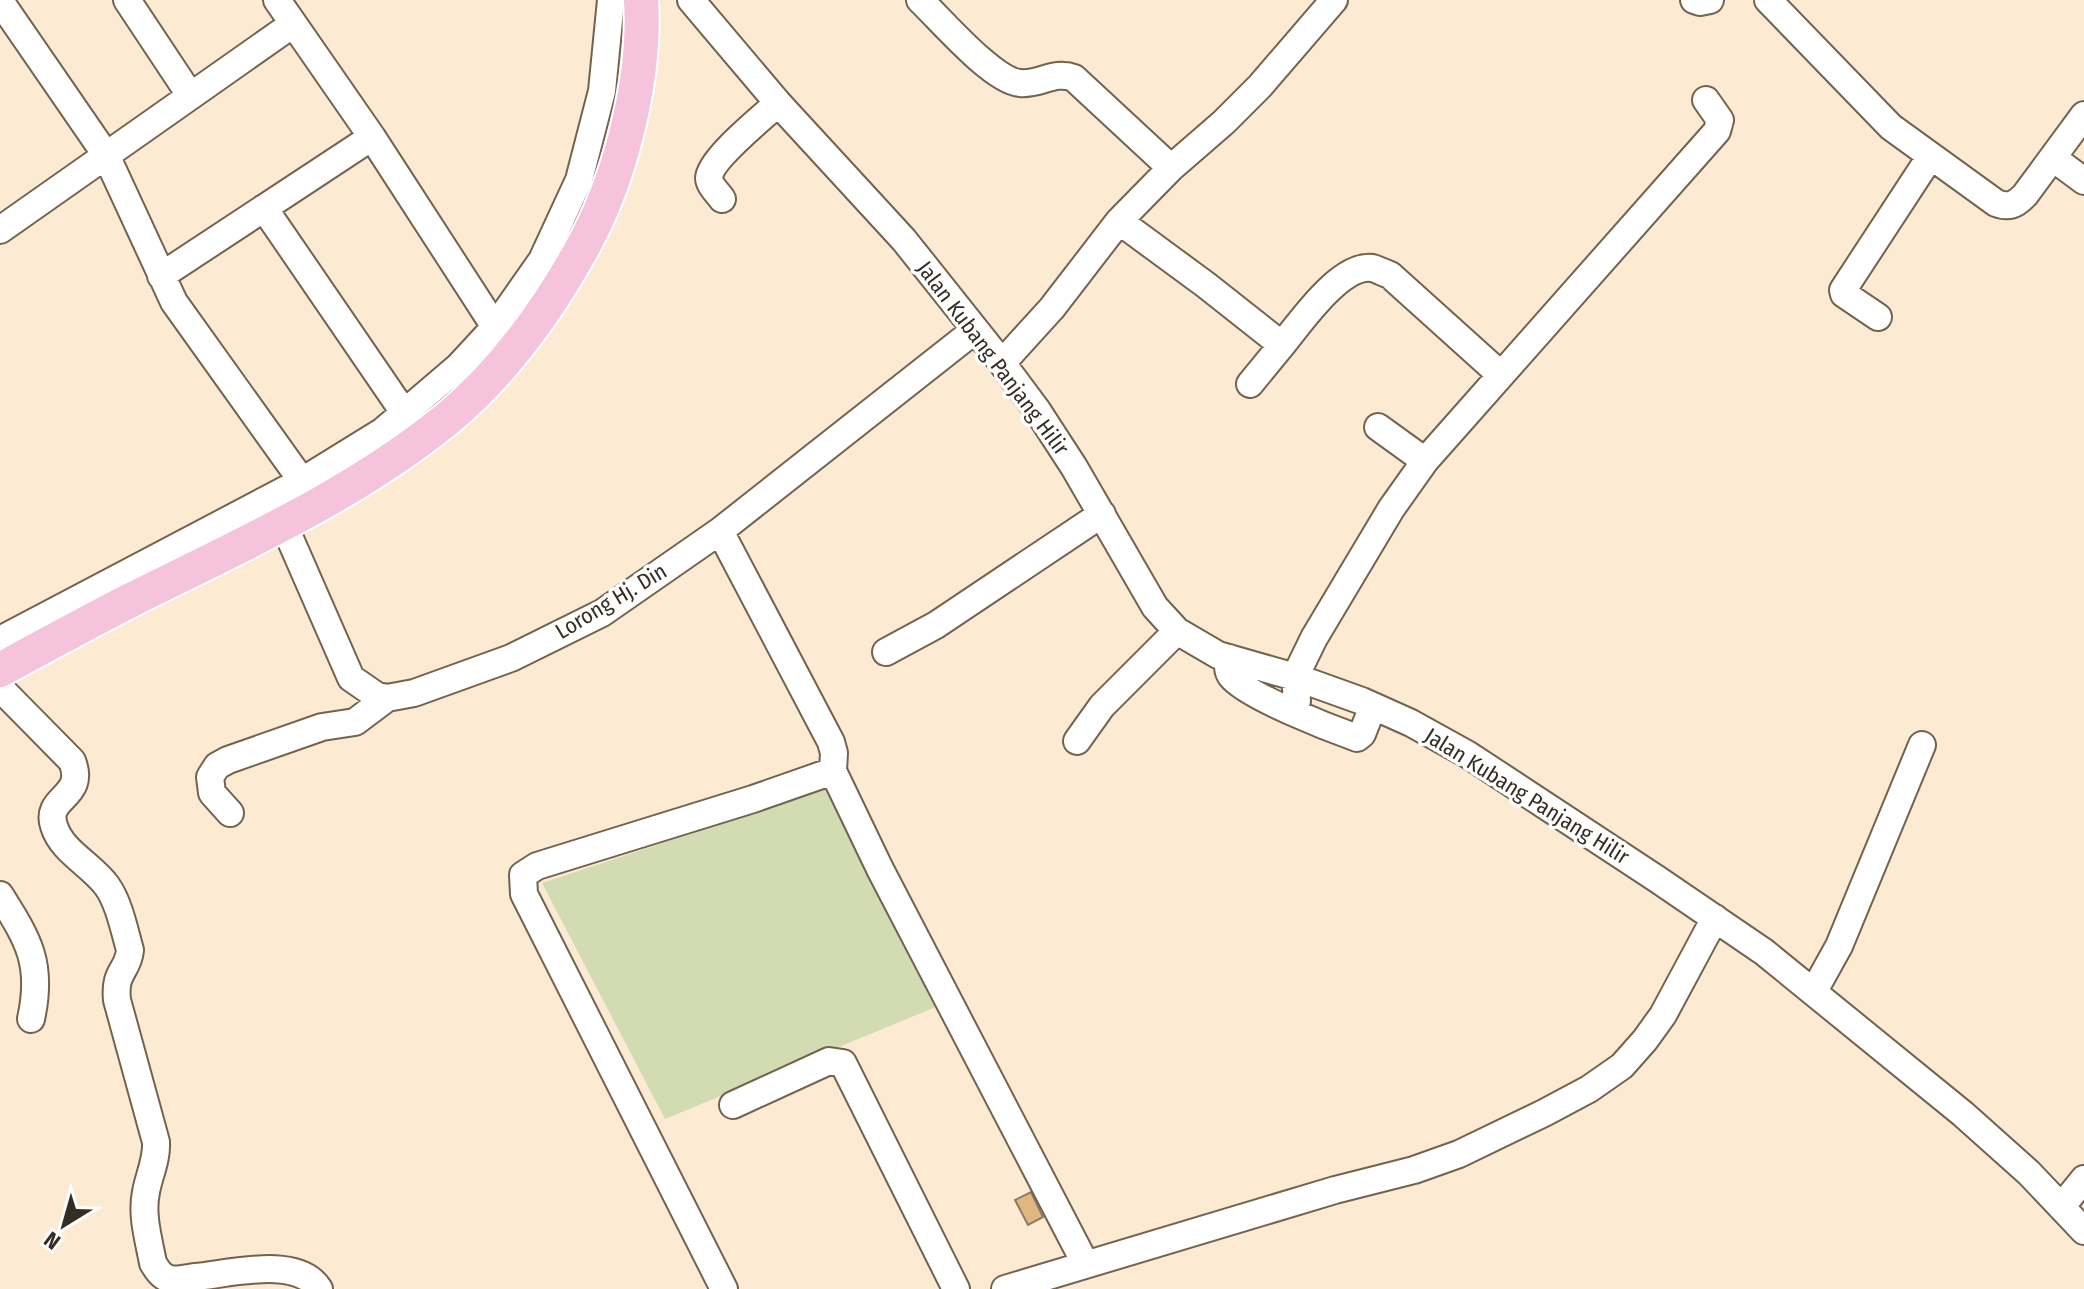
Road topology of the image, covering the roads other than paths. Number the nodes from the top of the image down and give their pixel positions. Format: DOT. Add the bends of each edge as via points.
graph roads {
  1 [pos="127,0"];
  2 [pos="277,0"];
  3 [pos="611,0"];
  4 [pos="641,0"];
  5 [pos="691,0"];
  6 [pos="920,0"];
  7 [pos="1334,0"];
  8 [pos="1694,0"];
  9 [pos="1710,0"];
  10 [pos="1768,0"];
  11 [pos="0,1"];
  12 [pos="293,24"];
  13 [pos="190,95"];
  14 [pos="1706,100"];
  15 [pos="778,103"];
  16 [pos="2084,115"];
  17 [pos="372,137"];
  18 [pos="106,155"];
  19 [pos="1930,157"];
  20 [pos="2053,158"];
  21 [pos="1171,168"];
  22 [pos="2084,181"];
  23 [pos="722,199"];
  24 [pos="264,208"];
  25 [pos="1119,221"];
  26 [pos="0,229"];
  27 [pos="161,276"];
  28 [pos="1878,317"];
  29 [pos="495,327"];
  30 [pos="975,330"];
  31 [pos="1282,345"];
  32 [pos="1002,363"];
  33 [pos="1501,375"];
  34 [pos="1250,384"];
  35 [pos="405,414"];
  36 [pos="1378,427"];
  37 [pos="1425,461"];
  38 [pos="302,481"];
  39 [pos="1102,514"];
  40 [pos="284,525"];
  41 [pos="720,531"];
  42 [pos="46,630"];
  43 [pos="1177,631"];
  44 [pos="0,640"];
  45 [pos="886,652"];
  46 [pos="1229,658"];
  47 [pos="0,670"];
  48 [pos="1295,677"];
  49 [pos="0,688"];
  50 [pos="387,698"];
  51 [pos="1373,706"];
  52 [pos="1294,712"];
  53 [pos="1077,741"];
  54 [pos="1922,745"];
  55 [pos="833,771"];
  56 [pos="230,813"];
  57 [pos="0,895"];
  58 [pos="1715,918"];
  59 [pos="1814,991"];
  60 [pos="31,1019"];
  61 [pos="733,1105"];
  62 [pos="2084,1179"];
  63 [pos="2062,1206"];
  64 [pos="2084,1231"];
  65 [pos="1085,1263"];
  66 [pos="319,1289"];
  67 [pos="724,1289"];
  68 [pos="956,1289"];
  69 [pos="1005,1289"];
  1 -- 13 [label="street"];
  2 -- 12 [label="street"];
  3 -- 29 [label="street" via="602,91 579,180 542,260"];
  4 -- 40 [label="main road" via="632,105 615,175 564,282 524,339 447,418"];
  5 -- 15 [label="street, Jalan Kubang Panjang Hilir"];
  6 -- 21 [label="street" via="1009,81 1031,83 1059,74 1074,78"];
  7 -- 21 [label="street" via="1260,86"];
  8 -- 9 [label="street"];
  10 -- 19 [label="street" via="1891,127"];
  11 -- 18 [label="street"];
  12 -- 13 [label="street"];
  12 -- 17 [label="street"];
  13 -- 18 [label="street"];
  14 -- 33 [label="street" via="1720,120 1717,131"];
  15 -- 23 [label="street" via="709,176"];
  15 -- 30 [label="street, Jalan Kubang Panjang Hilir" via="904,240"];
  16 -- 20 [label="street"];
  17 -- 24 [label="street"];
  17 -- 29 [label="street"];
  18 -- 26 [label="street"];
  18 -- 27 [label="street"];
  19 -- 20 [label="street" via="2007,207 2025,195"];
  19 -- 28 [label="street" via="1843,290"];
  20 -- 22 [label="street"];
  21 -- 25 [label="street"];
  24 -- 27 [label="street"];
  24 -- 35 [label="street"];
  25 -- 31 [label="street"];
  25 -- 32 [label="street"];
  27 -- 38 [label="street" via="194,332"];
  29 -- 35 [label="street"];
  30 -- 32 [label="street, Jalan Kubang Panjang Hilir"];
  30 -- 41 [label="street, Lorong Hj. Din"];
  31 -- 33 [label="street" via="1334,283 1371,268 1390,275"];
  31 -- 34 [label="street"];
  32 -- 39 [label="street, Jalan Kubang Panjang Hilir"];
  33 -- 37 [label="street"];
  35 -- 38 [label="street"];
  36 -- 37 [label="street"];
  37 -- 48 [label="street" via="1391,509"];
  38 -- 42 [label="street"];
  39 -- 43 [label="street, Jalan Kubang Panjang Hilir" via="1155,607"];
  39 -- 45 [label="street" via="936,625"];
  40 -- 42 [label="main road"];
  40 -- 50 [label="street" via="351,678"];
  41 -- 50 [label="street, Lorong Hj. Din" via="602,613 511,658"];
  41 -- 55 [label="street" via="831,742"];
  42 -- 44 [label="street"];
  42 -- 47 [label="main road"];
  43 -- 46 [label="street, Jalan Kubang Panjang Hilir"];
  43 -- 53 [label="street" via="1102,706"];
  46 -- 48 [label="street, Jalan Kubang Panjang Hilir"];
  46 -- 52 [label="street" via="1235,681"];
  48 -- 51 [label="street, Jalan Kubang Panjang Hilir"];
  48 -- 52 [label="street"];
  49 -- 66 [label="street" via="72,761 75,782 52,812 52,821 68,848 106,885 130,950 116,984 117,1000 156,1142 144,1208 157,1271 172,1280 292,1270"];
  50 -- 56 [label="street" via="355,722 322,727 217,766 210,777 212,793"];
  51 -- 52 [label="street" via="1357,738"];
  51 -- 58 [label="street, Jalan Kubang Panjang Hilir" via="1467,754"];
  54 -- 59 [label="street" via="1839,946"];
  55 -- 65 [label="street"];
  55 -- 67 [label="street" via="537,866 523,875 524,894"];
  57 -- 60 [label="street" via="37,972"];
  58 -- 59 [label="street, Jalan Kubang Panjang Hilir"];
  58 -- 65 [label="street" via="1645,1040 1622,1066 1589,1089 1459,1154 1414,1170"];
  59 -- 63 [label="street, Jalan Kubang Panjang Hilir" via="1969,1119"];
  61 -- 68 [label="street" via="829,1061 843,1063"];
  62 -- 63 [label="street"];
  63 -- 64 [label="street, Jalan Kubang Panjang Hilir"];
  65 -- 69 [label="street"];
}
